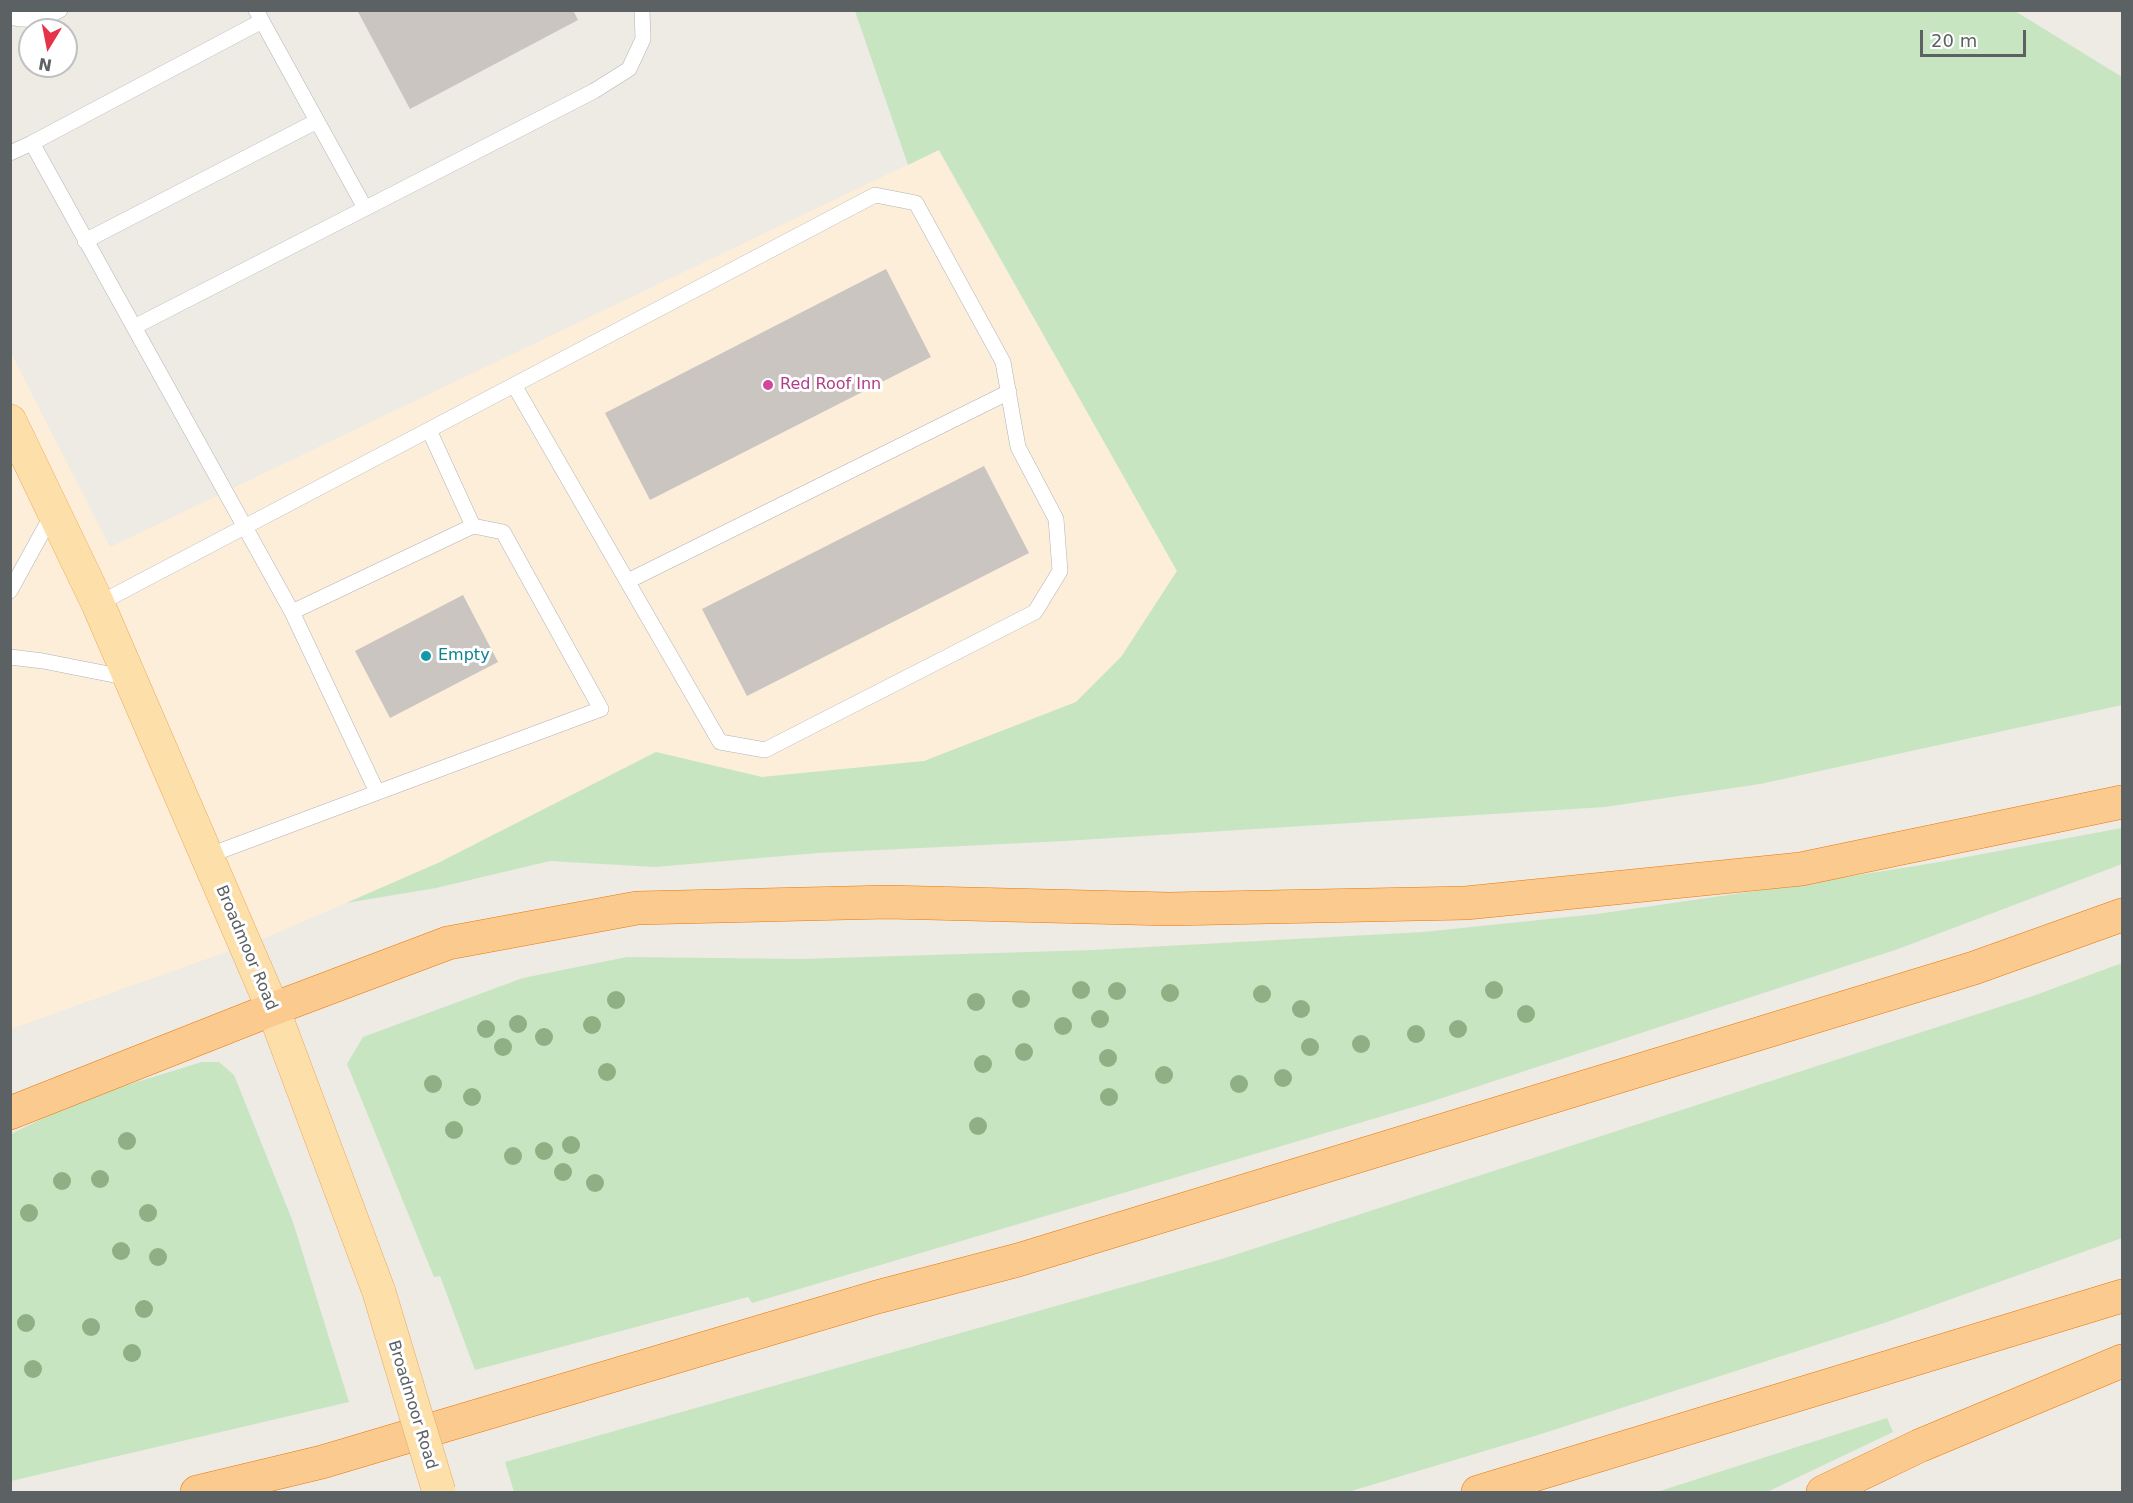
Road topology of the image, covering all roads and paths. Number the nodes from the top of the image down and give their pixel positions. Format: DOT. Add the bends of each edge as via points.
graph roads {
  1 [pos="60,10"];
  2 [pos="642,10"];
  3 [pos="259,16"];
  4 [pos="10,17"];
  5 [pos="317,121"];
  6 [pos="32,143"];
  7 [pos="10,153"];
  8 [pos="365,208"];
  9 [pos="85,241"];
  10 [pos="134,327"];
  11 [pos="514,385"];
  12 [pos="1009,392"];
  13 [pos="10,422"];
  14 [pos="429,430"];
  15 [pos="54,511"];
  16 [pos="473,526"];
  17 [pos="244,528"];
  18 [pos="628,581"];
  19 [pos="10,591"];
  20 [pos="98,604"];
  21 [pos="292,612"];
  22 [pos="10,657"];
  23 [pos="130,678"];
  24 [pos="377,792"];
  25 [pos="2122,802"];
  26 [pos="207,856"];
  27 [pos="2122,915"];
  28 [pos="273,1009"];
  29 [pos="10,1113"];
  30 [pos="2122,1296"];
  31 [pos="2122,1361"];
  32 [pos="197,1492"];
  33 [pos="439,1492"];
  34 [pos="1478,1492"];
  35 [pos="1823,1492"];
  1 -- 4 [label="lane" via="48,17"];
  2 -- 8 [label="lane" via="643,39 629,69 594,91"];
  3 -- 5 [label="lane"];
  3 -- 6 [label="lane"];
  5 -- 8 [label="lane"];
  5 -- 9 [label="lane"];
  6 -- 7 [label="lane"];
  6 -- 9 [label="lane"];
  8 -- 10 [label="lane"];
  9 -- 10 [label="lane"];
  10 -- 17 [label="lane"];
  11 -- 12 [label="lane" via="875,195 916,202 1003,362"];
  11 -- 14 [label="lane"];
  11 -- 18 [label="lane"];
  12 -- 18 [label="lane"];
  12 -- 18 [label="lane" via="1018,447 1056,519 1060,571 1035,612 765,750 720,742"];
  13 -- 15 [label="main road, Broadmoor Road"];
  14 -- 16 [label="lane"];
  14 -- 17 [label="lane"];
  15 -- 19 [label="lane"];
  15 -- 20 [label="main road, Broadmoor Road"];
  16 -- 21 [label="lane"];
  16 -- 24 [label="lane" via="502,531 601,709"];
  17 -- 20 [label="lane"];
  17 -- 21 [label="lane"];
  20 -- 23 [label="main road, Broadmoor Road"];
  21 -- 24 [label="lane"];
  22 -- 23 [label="lane"];
  23 -- 26 [label="main road, Broadmoor Road"];
  24 -- 26 [label="lane"];
  25 -- 28 [label="highway" via="1801,868 1466,903 1169,909 888,902 637,908 448,944"];
  26 -- 28 [label="main road, Broadmoor Road"];
  27 -- 32 [label="highway" via="1963,971 1018,1260 877,1297 322,1462"];
  28 -- 29 [label="highway"];
  28 -- 33 [label="main road, Broadmoor Road, bridge" via="379,1292"];
  30 -- 34 [label="highway"];
  31 -- 35 [label="highway" via="1920,1446"];
}
